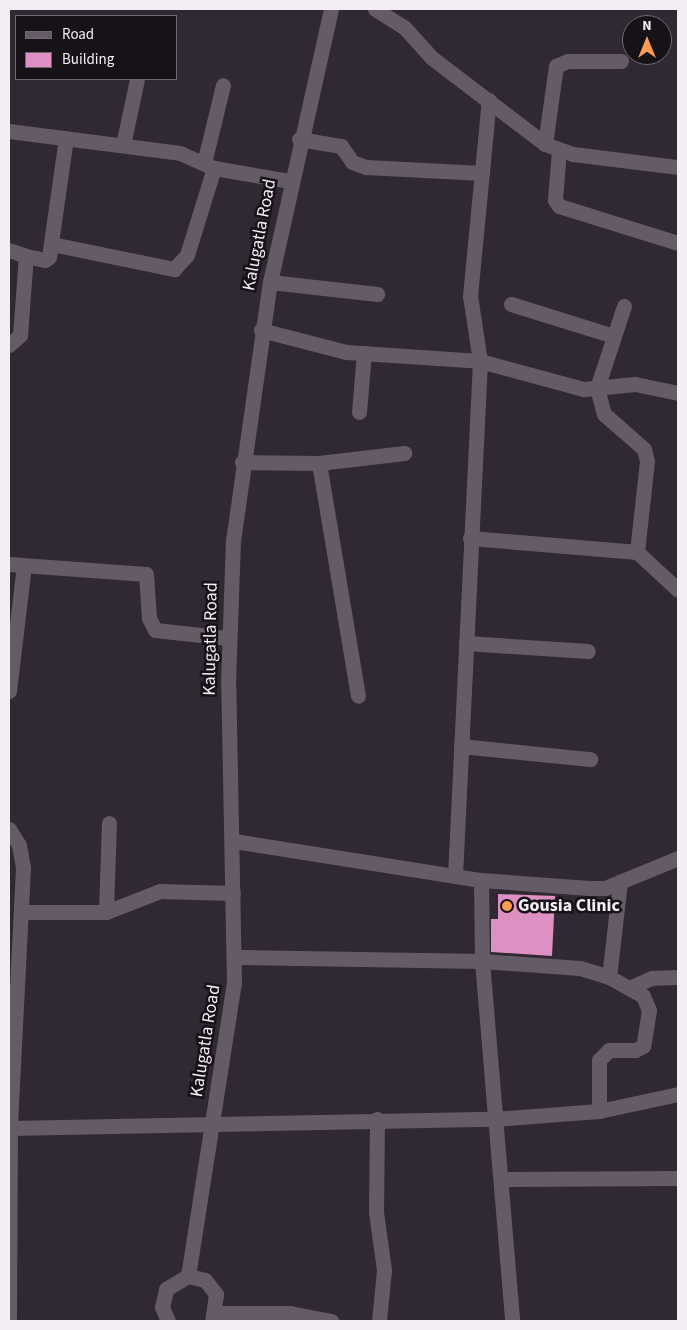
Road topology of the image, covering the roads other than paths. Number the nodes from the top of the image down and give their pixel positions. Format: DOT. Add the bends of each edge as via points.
graph roads {
  1 [pos="331,9"];
  2 [pos="375,9"];
  3 [pos="621,61"];
  4 [pos="137,80"];
  5 [pos="222,86"];
  6 [pos="489,100"];
  7 [pos="9,131"];
  8 [pos="66,138"];
  9 [pos="299,139"];
  10 [pos="123,145"];
  11 [pos="552,147"];
  12 [pos="209,166"];
  13 [pos="678,167"];
  14 [pos="482,173"];
  15 [pos="289,181"];
  16 [pos="678,243"];
  17 [pos="52,244"];
  18 [pos="9,250"];
  19 [pos="26,256"];
  20 [pos="270,282"];
  21 [pos="377,294"];
  22 [pos="511,304"];
  23 [pos="624,306"];
  24 [pos="261,330"];
  25 [pos="614,336"];
  26 [pos="9,345"];
  27 [pos="364,354"];
  28 [pos="480,361"];
  29 [pos="597,388"];
  30 [pos="678,393"];
  31 [pos="359,412"];
  32 [pos="404,452"];
  33 [pos="242,462"];
  34 [pos="319,463"];
  35 [pos="470,538"];
  36 [pos="637,552"];
  37 [pos="16,565"];
  38 [pos="678,590"];
  39 [pos="228,638"];
  40 [pos="466,644"];
  41 [pos="588,651"];
  42 [pos="9,691"];
  43 [pos="358,696"];
  44 [pos="460,746"];
  45 [pos="590,760"];
  46 [pos="108,823"];
  47 [pos="9,829"];
  48 [pos="234,841"];
  49 [pos="678,858"];
  50 [pos="454,876"];
  51 [pos="16,877"];
  52 [pos="482,880"];
  53 [pos="620,882"];
  54 [pos="233,893"];
  55 [pos="22,912"];
  56 [pos="106,912"];
  57 [pos="15,942"];
  58 [pos="234,957"];
  59 [pos="482,961"];
  60 [pos="609,976"];
  61 [pos="678,977"];
  62 [pos="629,988"];
  63 [pos="678,1094"];
  64 [pos="599,1111"];
  65 [pos="377,1119"];
  66 [pos="494,1119"];
  67 [pos="212,1125"];
  68 [pos="10,1128"];
  69 [pos="501,1178"];
  70 [pos="678,1178"];
  71 [pos="9,1224"];
  72 [pos="188,1276"];
  73 [pos="215,1317"];
  74 [pos="162,1319"];
  75 [pos="9,1321"];
  76 [pos="330,1321"];
  77 [pos="379,1321"];
  78 [pos="512,1321"];
  1 -- 9 [label="street, Kalugatla Road"];
  2 -- 6 [label="street" via="404,27 432,58"];
  3 -- 11 [label="street" via="568,61 556,66"];
  4 -- 10 [label="street"];
  5 -- 12 [label="street"];
  6 -- 11 [label="street"];
  6 -- 14 [label="street"];
  7 -- 8 [label="street"];
  8 -- 10 [label="street"];
  8 -- 17 [label="street"];
  9 -- 14 [label="street" via="341,146 352,162 366,168"];
  9 -- 15 [label="street, Kalugatla Road"];
  10 -- 12 [label="street" via="180,153"];
  11 -- 13 [label="street"];
  11 -- 16 [label="street" via="555,200 559,206"];
  12 -- 15 [label="street"];
  12 -- 17 [label="street" via="187,255 174,270"];
  14 -- 28 [label="street" via="470,296"];
  15 -- 20 [label="street, Kalugatla Road"];
  17 -- 19 [label="street" via="45,260"];
  18 -- 19 [label="street"];
  19 -- 26 [label="street" via="20,334"];
  20 -- 21 [label="street"];
  20 -- 24 [label="street, Kalugatla Road"];
  22 -- 25 [label="street"];
  23 -- 25 [label="street"];
  24 -- 27 [label="street"];
  24 -- 33 [label="street, Kalugatla Road"];
  25 -- 29 [label="street"];
  27 -- 28 [label="street"];
  27 -- 31 [label="street"];
  28 -- 29 [label="street" via="573,386"];
  28 -- 35 [label="street"];
  29 -- 30 [label="street" via="635,384"];
  29 -- 36 [label="street" via="604,414 638,442 646,455"];
  32 -- 34 [label="street"];
  33 -- 34 [label="street"];
  33 -- 39 [label="street, Kalugatla Road"];
  34 -- 43 [label="street"];
  35 -- 36 [label="street"];
  35 -- 40 [label="street"];
  36 -- 38 [label="street"];
  37 -- 39 [label="street" via="146,574 149,618 155,630"];
  37 -- 42 [label="street"];
  39 -- 48 [label="street, Kalugatla Road"];
  40 -- 41 [label="street"];
  40 -- 44 [label="street"];
  44 -- 45 [label="street"];
  44 -- 50 [label="street"];
  46 -- 56 [label="street"];
  47 -- 51 [label="street" via="21,851"];
  48 -- 50 [label="street"];
  48 -- 54 [label="street, Kalugatla Road"];
  49 -- 53 [label="street"];
  50 -- 52 [label="street"];
  51 -- 55 [label="street"];
  52 -- 53 [label="street" via="589,888"];
  52 -- 59 [label="street"];
  53 -- 60 [label="street"];
  54 -- 56 [label="street" via="160,891"];
  54 -- 58 [label="street, Kalugatla Road"];
  55 -- 56 [label="street"];
  55 -- 57 [label="street"];
  57 -- 68 [label="street"];
  58 -- 59 [label="street"];
  58 -- 67 [label="street, Kalugatla Road"];
  59 -- 60 [label="street" via="580,968"];
  59 -- 66 [label="street"];
  60 -- 62 [label="street"];
  61 -- 62 [label="street" via="651,978"];
  62 -- 64 [label="street" via="648,1002 646,1040 635,1050 602,1054"];
  63 -- 64 [label="street"];
  64 -- 66 [label="street"];
  65 -- 66 [label="street"];
  65 -- 67 [label="street"];
  65 -- 77 [label="street" via="376,1212 384,1270"];
  66 -- 69 [label="street"];
  67 -- 68 [label="street"];
  67 -- 72 [label="street, Kalugatla Road"];
  68 -- 71 [label="street"];
  69 -- 70 [label="street"];
  69 -- 78 [label="street"];
  71 -- 75 [label="street"];
  72 -- 73 [label="street" via="212,1286"];
  72 -- 74 [label="street" via="166,1289"];
  73 -- 76 [label="street" via="290,1313"];
}
